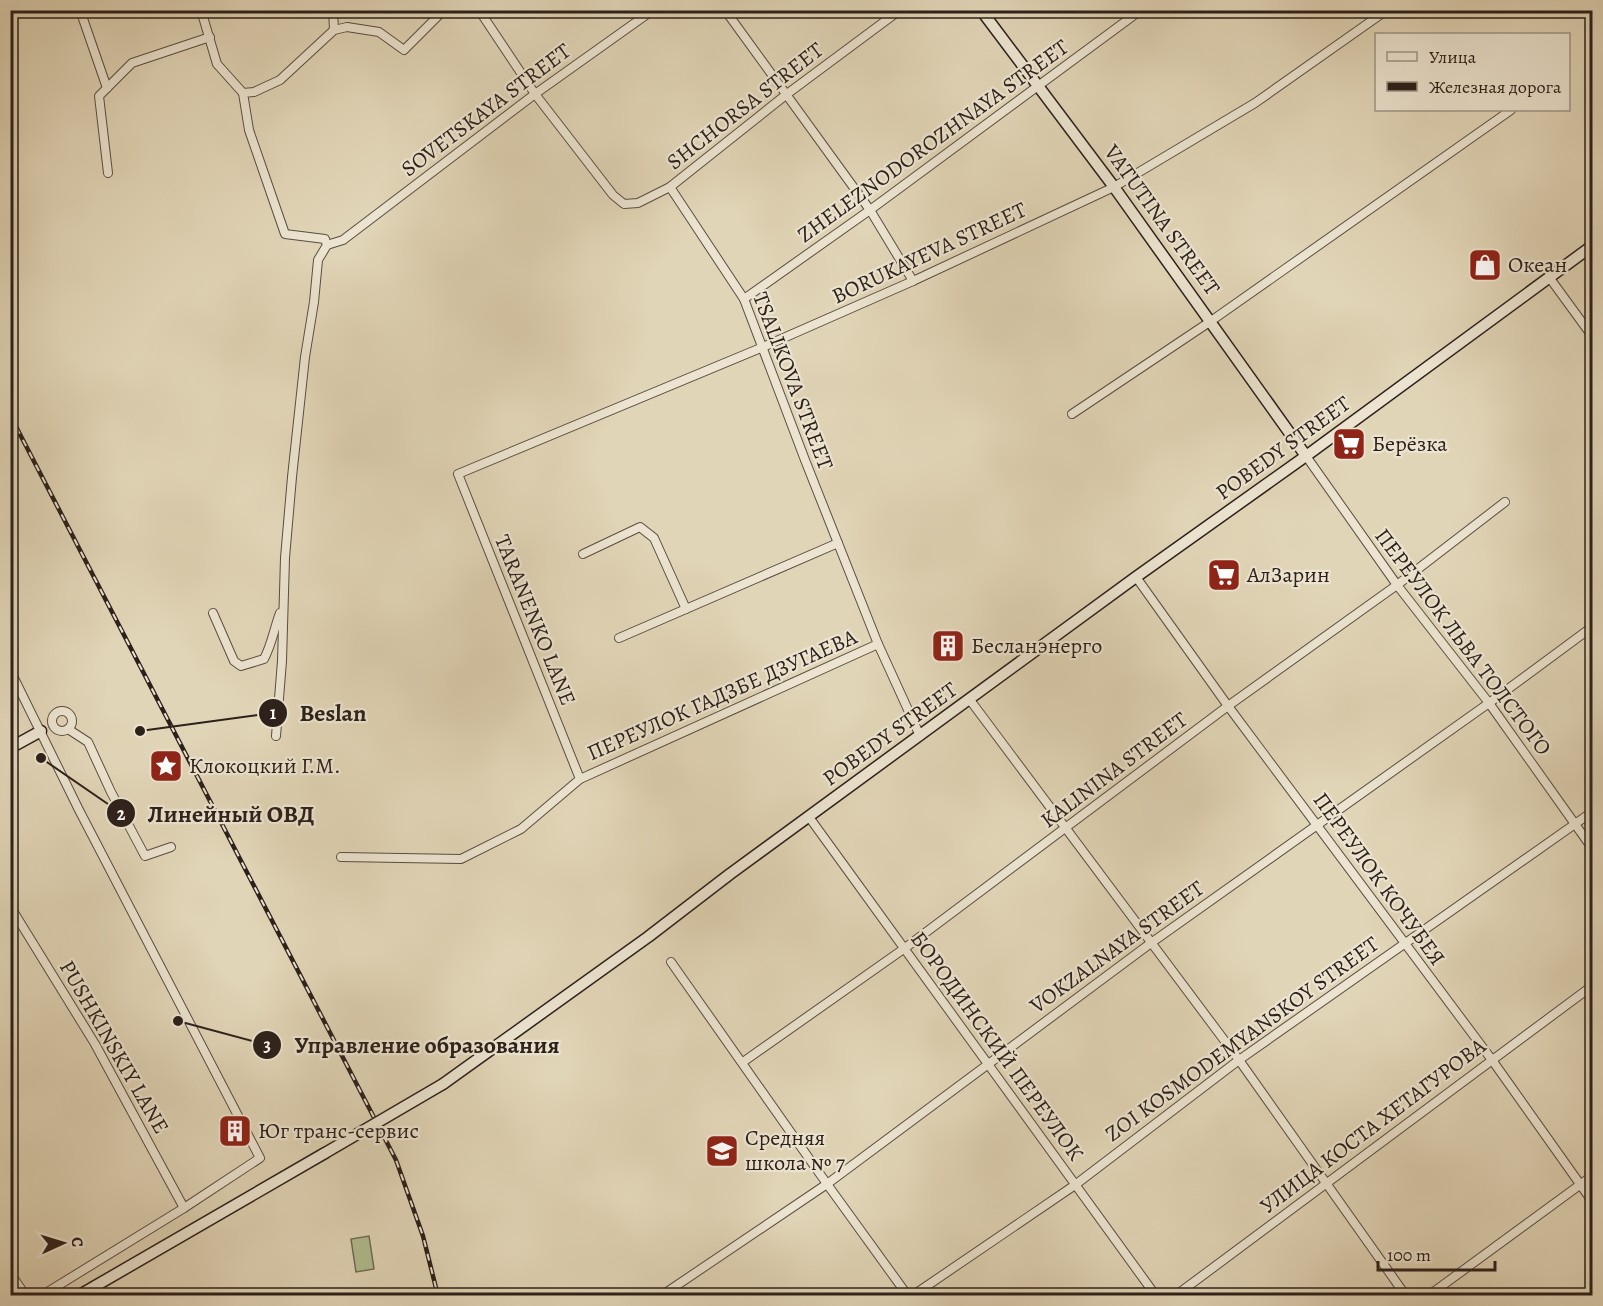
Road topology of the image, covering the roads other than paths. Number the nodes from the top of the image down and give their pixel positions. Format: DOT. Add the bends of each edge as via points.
graph roads {
  1 [pos="80,10"];
  2 [pos="201,10"];
  3 [pos="333,10"];
  4 [pos="444,10"];
  5 [pos="479,10"];
  6 [pos="653,10"];
  7 [pos="724,10"];
  8 [pos="900,10"];
  9 [pos="981,10"];
  10 [pos="1141,10"];
  11 [pos="1387,10"];
  12 [pos="334,30"];
  13 [pos="210,37"];
  14 [pos="1038,87"];
  15 [pos="107,88"];
  16 [pos="243,93"];
  17 [pos="535,94"];
  18 [pos="787,94"];
  19 [pos="1511,111"];
  20 [pos="108,173"];
  21 [pos="670,187"];
  22 [pos="1114,187"];
  23 [pos="870,210"];
  24 [pos="327,245"];
  25 [pos="1593,246"];
  26 [pos="1549,277"];
  27 [pos="914,281"];
  28 [pos="744,299"];
  29 [pos="1211,321"];
  30 [pos="1593,336"];
  31 [pos="763,347"];
  32 [pos="1072,414"];
  33 [pos="1306,456"];
  34 [pos="458,474"];
  35 [pos="1505,502"];
  36 [pos="838,543"];
  37 [pos="583,554"];
  38 [pos="1136,577"];
  39 [pos="1397,585"];
  40 [pos="283,605"];
  41 [pos="686,609"];
  42 [pos="213,613"];
  43 [pos="1593,627"];
  44 [pos="619,638"];
  45 [pos="878,644"];
  46 [pos="10,670"];
  47 [pos="970,700"];
  48 [pos="1488,704"];
  49 [pos="1228,706"];
  50 [pos="53,725"];
  51 [pos="72,729"];
  52 [pos="41,731"];
  53 [pos="276,736"];
  54 [pos="920,736"];
  55 [pos="10,748"];
  56 [pos="580,779"];
  57 [pos="1593,812"];
  58 [pos="809,817"];
  59 [pos="1575,824"];
  60 [pos="1318,826"];
  61 [pos="1066,829"];
  62 [pos="171,848"];
  63 [pos="1593,848"];
  64 [pos="341,857"];
  65 [pos="10,906"];
  66 [pos="1151,943"];
  67 [pos="1404,943"];
  68 [pos="905,948"];
  69 [pos="671,962"];
  70 [pos="1593,986"];
  71 [pos="1239,1060"];
  72 [pos="1492,1060"];
  73 [pos="743,1062"];
  74 [pos="988,1065"];
  75 [pos="1593,1176"];
  76 [pos="1328,1183"];
  77 [pos="1581,1183"];
  78 [pos="827,1184"];
  79 [pos="1075,1185"];
  80 [pos="1593,1202"];
  81 [pos="184,1208"];
  82 [pos="10,1273"];
  83 [pos="26,1296"];
  84 [pos="41,1296"];
  85 [pos="78,1296"];
  86 [pos="661,1296"];
  87 [pos="910,1296"];
  88 [pos="1156,1296"];
  89 [pos="1174,1296"];
  90 [pos="1406,1296"];
  91 [pos="1428,1296"];
  1 -- 15 [label="street"];
  2 -- 13 [label="street"];
  3 -- 12 [label="street"];
  4 -- 12 [label="street" via="404,50 379,32 347,27"];
  5 -- 17 [label="street"];
  6 -- 17 [label="street, SOVETSKAYA STREET"];
  7 -- 18 [label="street"];
  8 -- 18 [label="street, SHCHORSA STREET"];
  9 -- 14 [label="main road, VATUTINA STREET"];
  10 -- 14 [label="street, ZHELEZNODOROZHNAYA STREET"];
  11 -- 22 [label="street, BORUKAYEVA STREET" via="1255,103"];
  12 -- 16 [label="street" via="280,80"];
  13 -- 15 [label="street" via="132,63"];
  13 -- 16 [label="street" via="217,64"];
  14 -- 22 [label="main road, VATUTINA STREET"];
  14 -- 23 [label="street, ZHELEZNODOROZHNAYA STREET"];
  15 -- 20 [label="street" via="99,96"];
  16 -- 24 [label="street" via="249,130 285,234 326,239"];
  17 -- 21 [label="street" via="624,204 638,203"];
  17 -- 24 [label="street, SOVETSKAYA STREET" via="343,240"];
  18 -- 21 [label="street, SHCHORSA STREET"];
  18 -- 23 [label="street"];
  19 -- 29 [label="street"];
  21 -- 28 [label="street, TSALIKOVA STREET"];
  22 -- 27 [label="street, BORUKAYEVA STREET"];
  22 -- 29 [label="main road, VATUTINA STREET"];
  23 -- 27 [label="street"];
  23 -- 28 [label="street, ZHELEZNODOROZHNAYA STREET"];
  24 -- 40 [label="street" via="318,260 305,357"];
  25 -- 26 [label="main road, POBEDY STREET"];
  26 -- 30 [label="street"];
  26 -- 33 [label="main road, POBEDY STREET"];
  27 -- 31 [label="street, BORUKAYEVA STREET"];
  28 -- 31 [label="street, TSALIKOVA STREET"];
  29 -- 32 [label="street"];
  29 -- 33 [label="main road, VATUTINA STREET"];
  31 -- 34 [label="street, BORUKAYEVA STREET"];
  31 -- 36 [label="street, TSALIKOVA STREET"];
  33 -- 38 [label="main road, POBEDY STREET"];
  33 -- 39 [label="street, ПЕРЕУЛОК ЛЬВА ТОЛСТОГО"];
  34 -- 56 [label="street, TARANENKO LANE"];
  35 -- 39 [label="street, KALININA STREET"];
  36 -- 41 [label="street"];
  36 -- 45 [label="street, TSALIKOVA STREET"];
  37 -- 41 [label="street" via="640,527 654,538"];
  38 -- 47 [label="main road, POBEDY STREET"];
  38 -- 49 [label="street, ПЕРЕУЛОК КОЧУБЕЯ"];
  39 -- 48 [label="street, ПЕРЕУЛОК ЛЬВА ТОЛСТОГО"];
  39 -- 49 [label="street, KALININA STREET"];
  40 -- 42 [label="street" via="264,659 241,666 234,661"];
  40 -- 53 [label="street"];
  41 -- 44 [label="street"];
  43 -- 48 [label="street, VOKZALNAYA STREET"];
  45 -- 54 [label="street, TSALIKOVA STREET"];
  45 -- 56 [label="street, ПЕРЕУЛОК ГАДЗБЕ ДЗУГАЕВА"];
  46 -- 52 [label="street"];
  47 -- 54 [label="main road, POBEDY STREET"];
  47 -- 61 [label="street"];
  48 -- 59 [label="street, ПЕРЕУЛОК ЛЬВА ТОЛСТОГО"];
  48 -- 60 [label="street, VOKZALNAYA STREET"];
  49 -- 60 [label="street, ПЕРЕУЛОК КОЧУБЕЯ"];
  49 -- 61 [label="street, KALININA STREET"];
  50 -- 51 [label="street" via="61,731"];
  50 -- 51 [label="street" via="55,714 64,712 70,715"];
  50 -- 52 [label="street"];
  51 -- 62 [label="street" via="88,742 145,856"];
  52 -- 55 [label="main road"];
  52 -- 81 [label="street" via="260,1158"];
  54 -- 58 [label="main road, POBEDY STREET"];
  56 -- 64 [label="street, ПЕРЕУЛОК ГАДЗБЕ ДЗУГАЕВА" via="521,830 461,859"];
  57 -- 59 [label="street, ZOI KOSMODEMYANSKOY STREET"];
  58 -- 68 [label="street, БОРОДИНСКИЙ ПЕРЕУЛОК"];
  58 -- 85 [label="main road, POBEDY STREET, bridge" via="443,1084"];
  59 -- 63 [label="street, ПЕРЕУЛОК ЛЬВА ТОЛСТОГО"];
  59 -- 67 [label="street, ZOI KOSMODEMYANSKOY STREET"];
  60 -- 66 [label="street, VOKZALNAYA STREET"];
  60 -- 67 [label="street, ПЕРЕУЛОК КОЧУБЕЯ"];
  61 -- 66 [label="street"];
  61 -- 68 [label="street, KALININA STREET"];
  65 -- 81 [label="street, PUSHKINSKIY LANE" via="95,1044"];
  66 -- 71 [label="street"];
  66 -- 74 [label="street, VOKZALNAYA STREET"];
  67 -- 71 [label="street, ZOI KOSMODEMYANSKOY STREET"];
  67 -- 72 [label="street, ПЕРЕУЛОК КОЧУБЕЯ"];
  68 -- 73 [label="street, KALININA STREET"];
  68 -- 74 [label="street, БОРОДИНСКИЙ ПЕРЕУЛОК"];
  69 -- 73 [label="street"];
  70 -- 72 [label="street, УЛИЦА КОСТА ХЕТАГУРОВА"];
  71 -- 76 [label="street"];
  71 -- 79 [label="street, ZOI KOSMODEMYANSKOY STREET"];
  72 -- 76 [label="street, УЛИЦА КОСТА ХЕТАГУРОВА"];
  72 -- 77 [label="street, ПЕРЕУЛОК КОЧУБЕЯ"];
  73 -- 78 [label="street"];
  74 -- 78 [label="street, VOKZALNAYA STREET"];
  74 -- 79 [label="street, БОРОДИНСКИЙ ПЕРЕУЛОК"];
  75 -- 77 [label="street"];
  76 -- 89 [label="street, УЛИЦА КОСТА ХЕТАГУРОВА"];
  76 -- 90 [label="street"];
  77 -- 80 [label="street, ПЕРЕУЛОК КОЧУБЕЯ"];
  77 -- 91 [label="street"];
  78 -- 86 [label="street, VOKZALNAYA STREET"];
  78 -- 87 [label="street"];
  79 -- 87 [label="street, ZOI KOSMODEMYANSKOY STREET"];
  79 -- 88 [label="street, БОРОДИНСКИЙ ПЕРЕУЛОК"];
  81 -- 84 [label="street"];
  82 -- 83 [label="street"];
}
